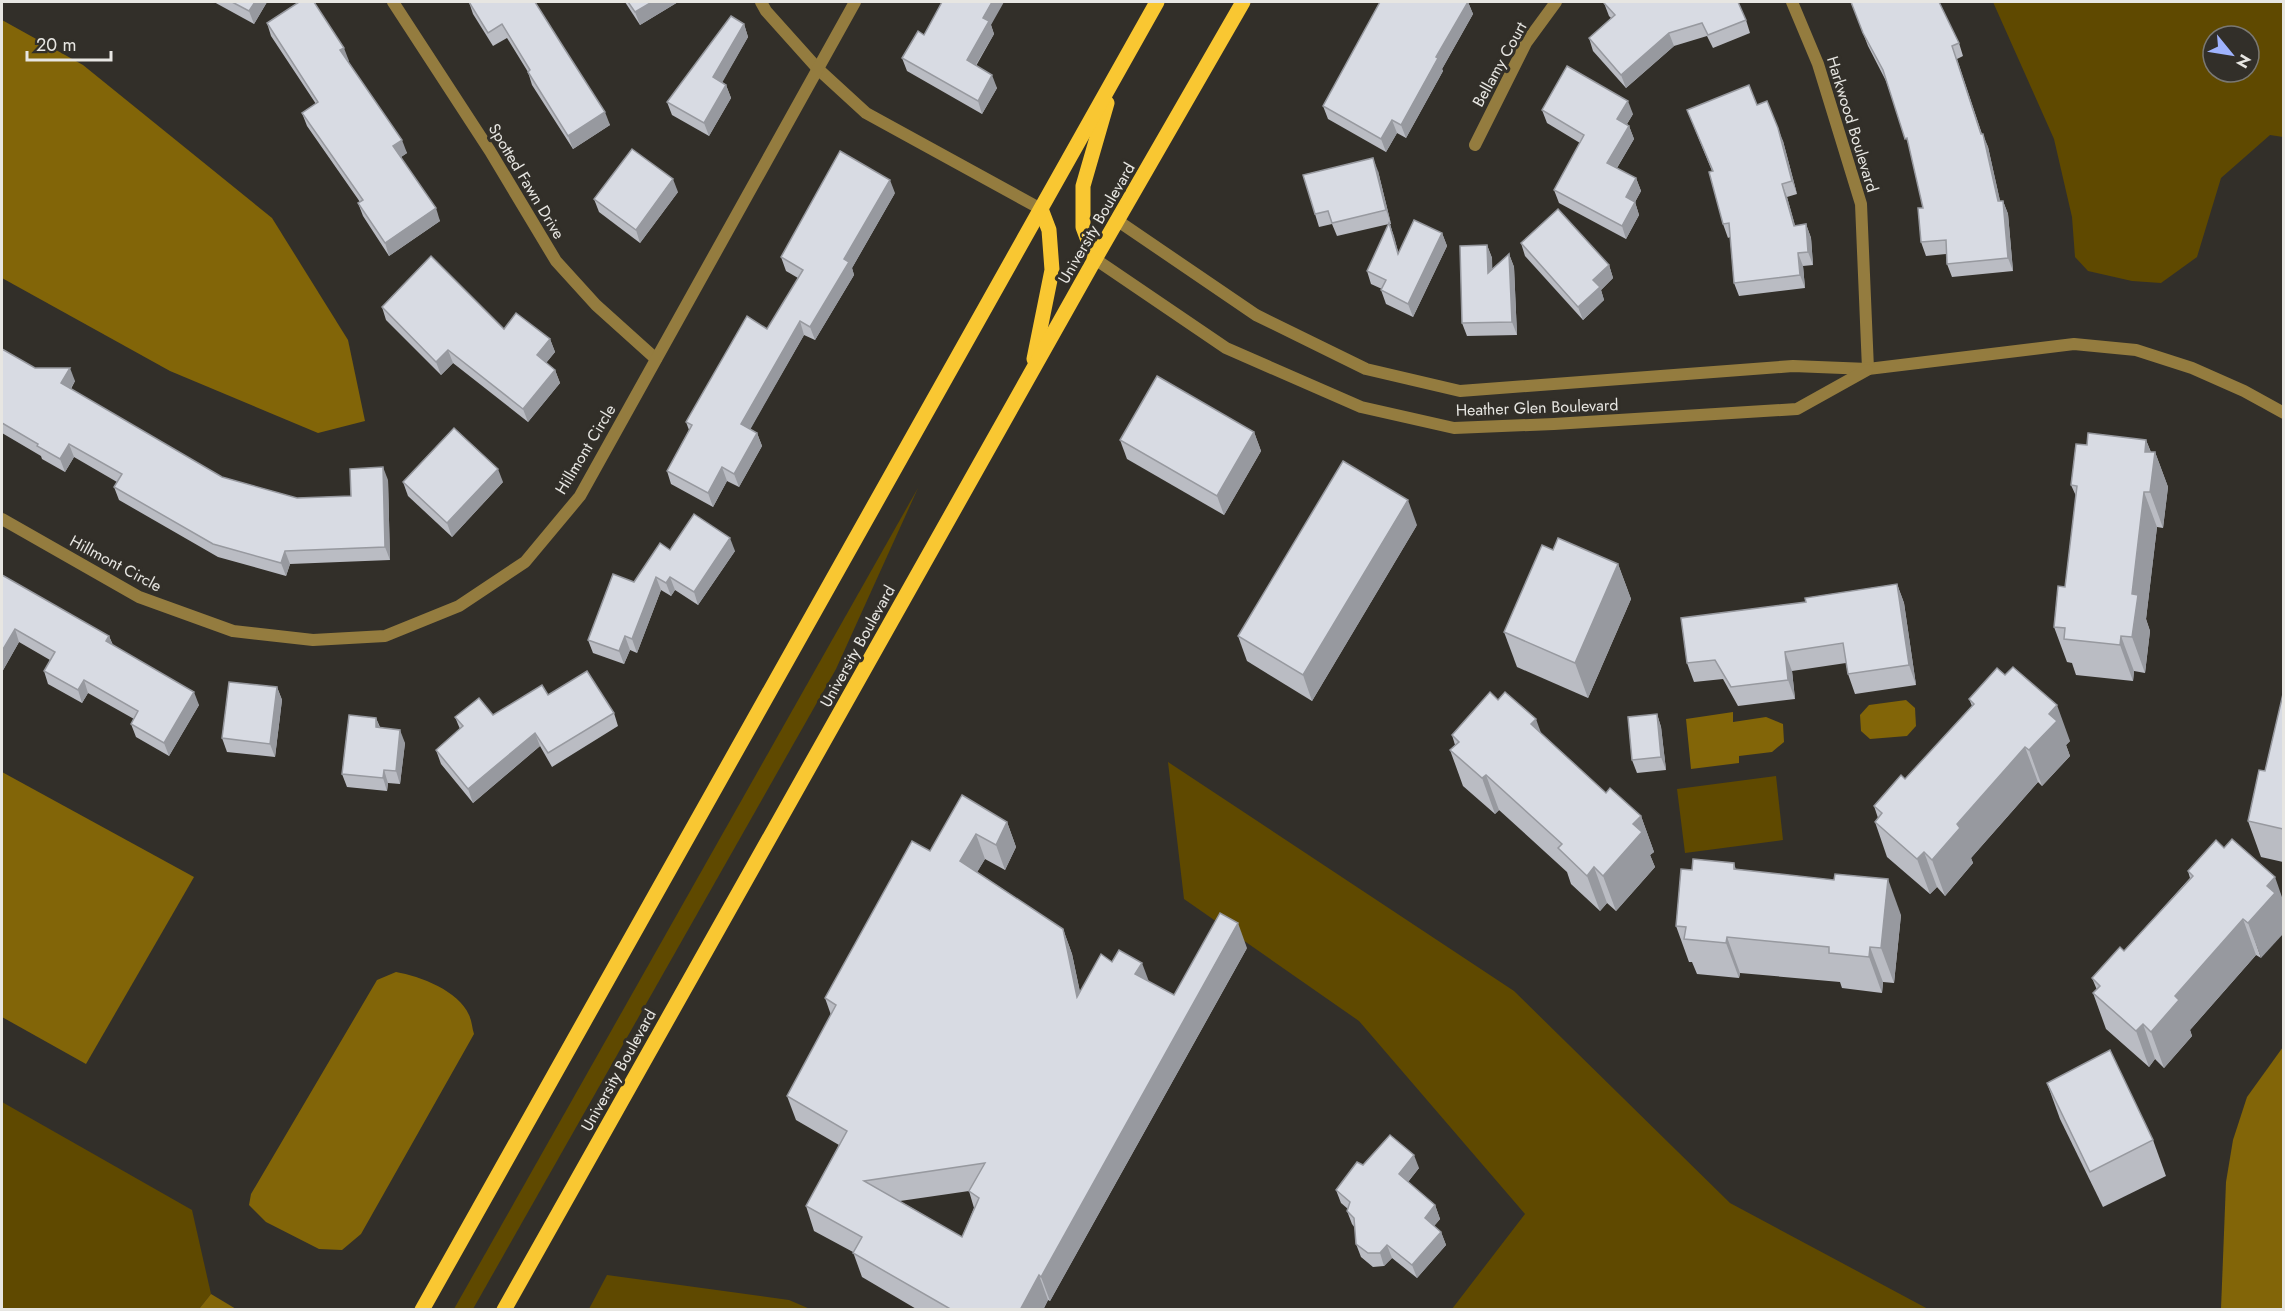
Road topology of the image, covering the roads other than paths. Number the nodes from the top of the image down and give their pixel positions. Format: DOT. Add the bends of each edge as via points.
graph roads {
  1 [pos="393,2"];
  2 [pos="761,2"];
  3 [pos="855,2"];
  4 [pos="1157,2"];
  5 [pos="1243,2"];
  6 [pos="1556,2"];
  7 [pos="1792,2"];
  8 [pos="818,69"];
  9 [pos="1114,77"];
  10 [pos="1476,145"];
  11 [pos="1041,209"];
  12 [pos="1118,221"];
  13 [pos="1095,260"];
  14 [pos="656,359"];
  15 [pos="1868,369"];
  16 [pos="1031,374"];
  17 [pos="2283,413"];
  18 [pos="2,519"];
  19 [pos="423,1308"];
  20 [pos="504,1310"];
  1 -- 14 [label="street, Spotted Fawn Drive" via="556,261 596,305"];
  2 -- 8 [label="street"];
  3 -- 8 [label="street, Hillmont Circle"];
  4 -- 9 [label="main road"];
  5 -- 12 [label="main road, University Boulevard"];
  6 -- 10 [label="street, Bellamy Court" via="1526,43"];
  7 -- 15 [label="street, Harkwood Boulevard" via="1818,64 1861,204"];
  8 -- 11 [label="street" via="866,113"];
  8 -- 14 [label="street, Hillmont Circle"];
  9 -- 11 [label="main road"];
  9 -- 13 [label="main road" via="1083,186 1083,227"];
  11 -- 16 [label="main road" via="1049,230 1052,270"];
  11 -- 19 [label="main road"];
  12 -- 13 [label="main road, University Boulevard"];
  12 -- 15 [label="street, Heather Glen Boulevard" via="1256,315 1366,369 1460,391 1793,366"];
  13 -- 15 [label="street, Heather Glen Boulevard" via="1226,348 1361,407 1454,428 1797,410"];
  13 -- 16 [label="main road, University Boulevard"];
  14 -- 18 [label="street, Hillmont Circle" via="580,496 525,562 459,606 385,636 313,640 233,631 139,597"];
  15 -- 17 [label="street, Heather Glen Boulevard" via="2074,344 2136,350 2192,368"];
  16 -- 20 [label="main road, University Boulevard"];
}
